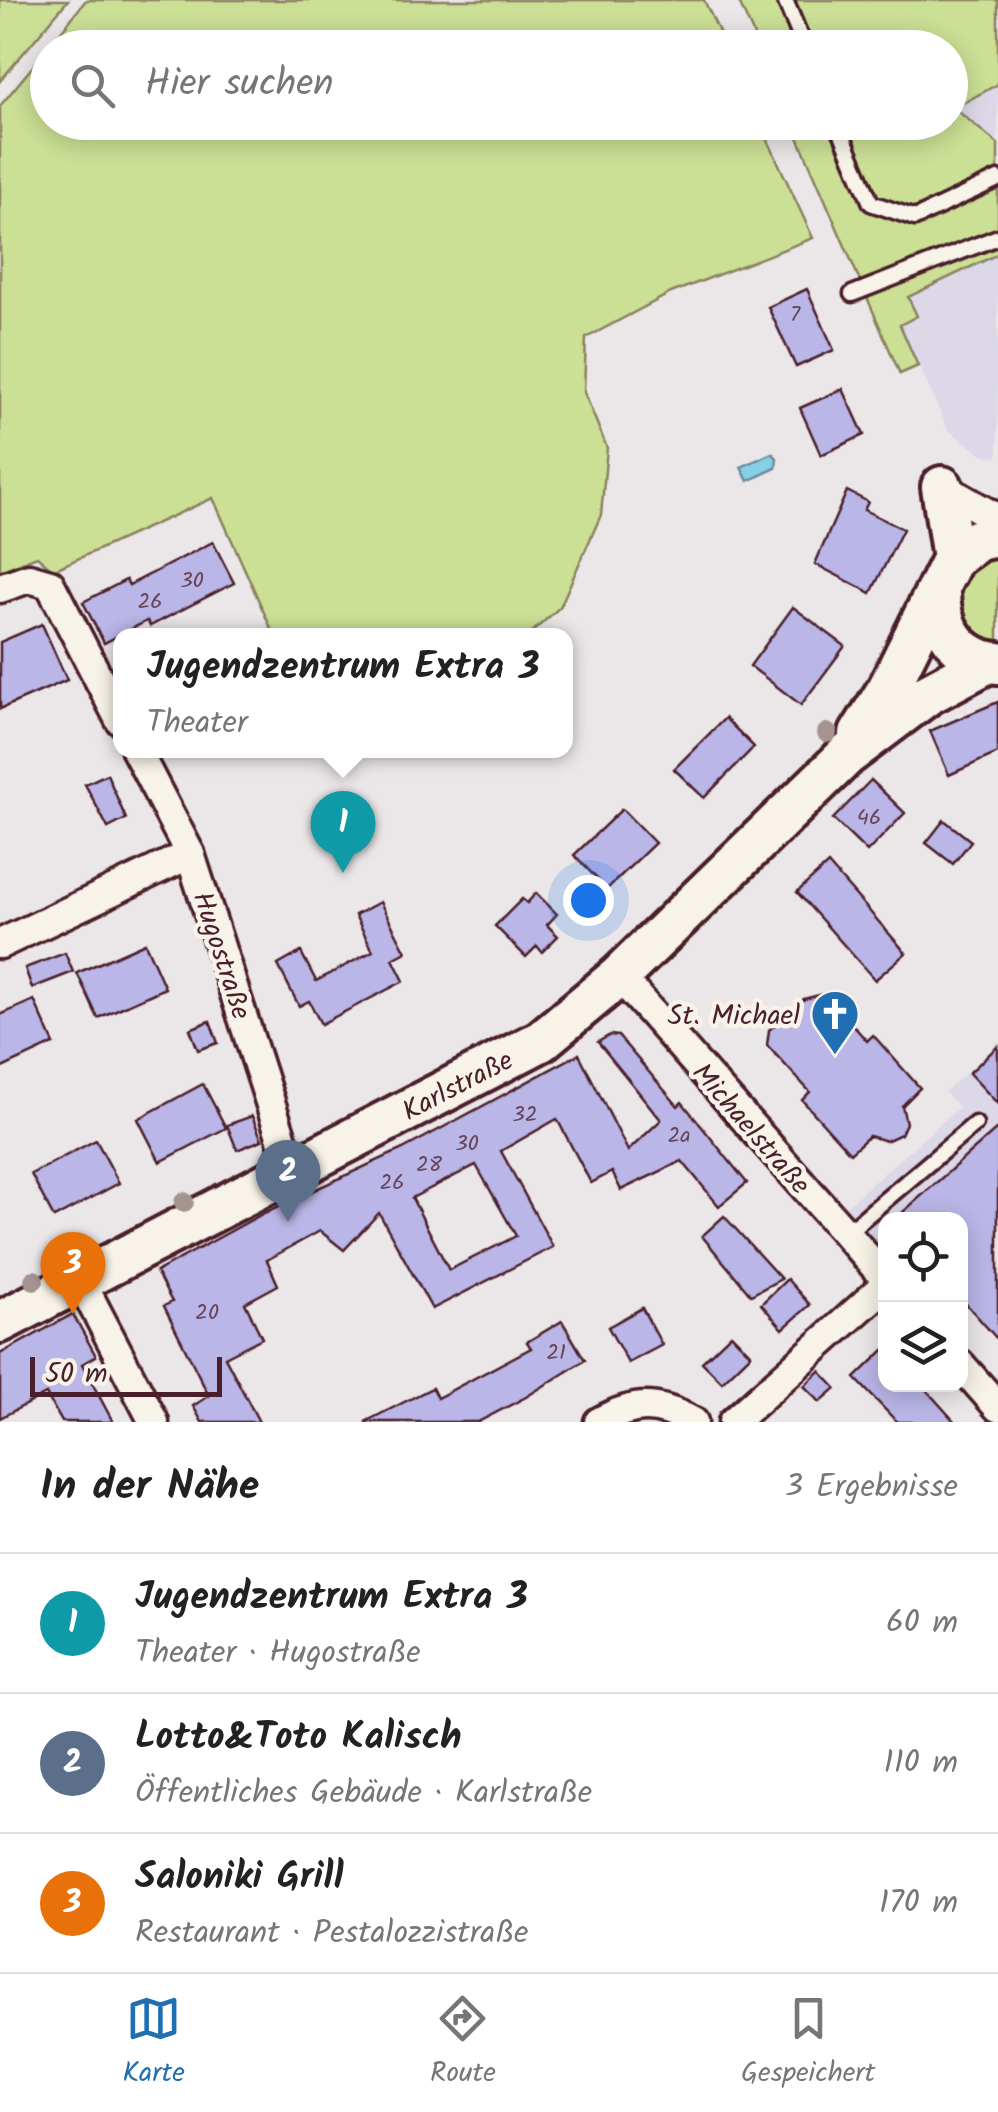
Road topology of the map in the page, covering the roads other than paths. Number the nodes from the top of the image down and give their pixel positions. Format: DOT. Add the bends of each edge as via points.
graph roads {
  1 [pos="784,0"];
  2 [pos="797,30"];
  3 [pos="845,140"];
  4 [pos="998,179"];
  5 [pos="998,236"];
  6 [pos="852,294"];
  7 [pos="942,488"];
  8 [pos="996,520"];
  9 [pos="946,574"];
  10 [pos="0,588"];
  11 [pos="993,662"];
  12 [pos="113,706"];
  13 [pos="846,755"];
  14 [pos="140,758"];
  15 [pos="190,854"];
  16 [pos="0,944"];
  17 [pos="619,976"];
  18 [pos="975,1124"];
  19 [pos="291,1168"];
  20 [pos="846,1234"];
  21 [pos="878,1272"];
  22 [pos="81,1282"];
  23 [pos="878,1289"];
  24 [pos="0,1322"];
  25 [pos="968,1373"];
  26 [pos="998,1407"];
  27 [pos="154,1422"];
  28 [pos="599,1422"];
  29 [pos="692,1422"];
  30 [pos="733,1422"];
  1 -- 2 [label="lane"];
  3 -- 4 [label="lane" via="871,203 914,218"];
  5 -- 6 [label="lane"];
  7 -- 8 [label="street"];
  7 -- 9 [label="street"];
  8 -- 9 [label="street"];
  9 -- 11 [label="street, Karlstraße" via="944,627 955,643"];
  9 -- 13 [label="street, Karlstraße"];
  10 -- 12 [label="street" via="20,580 50,584"];
  11 -- 13 [label="street, Karlstraße" via="928,694"];
  13 -- 17 [label="street, Karlstraße"];
  14 -- 15 [label="street, Hugostraße"];
  15 -- 16 [label="street"];
  15 -- 19 [label="street, Hugostraße"];
  17 -- 19 [label="street, Karlstraße" via="541,1041"];
  17 -- 20 [label="street, Michaelstraße"];
  18 -- 20 [label="lane"];
  19 -- 22 [label="street, Karlstraße"];
  20 -- 21 [label="street, Michaelstraße"];
  22 -- 24 [label="street, Karlstraße"];
  22 -- 27 [label="street"];
  23 -- 30 [label="street"];
  25 -- 26 [label="street"];
  28 -- 29 [label="street" via="648,1404"];
}
